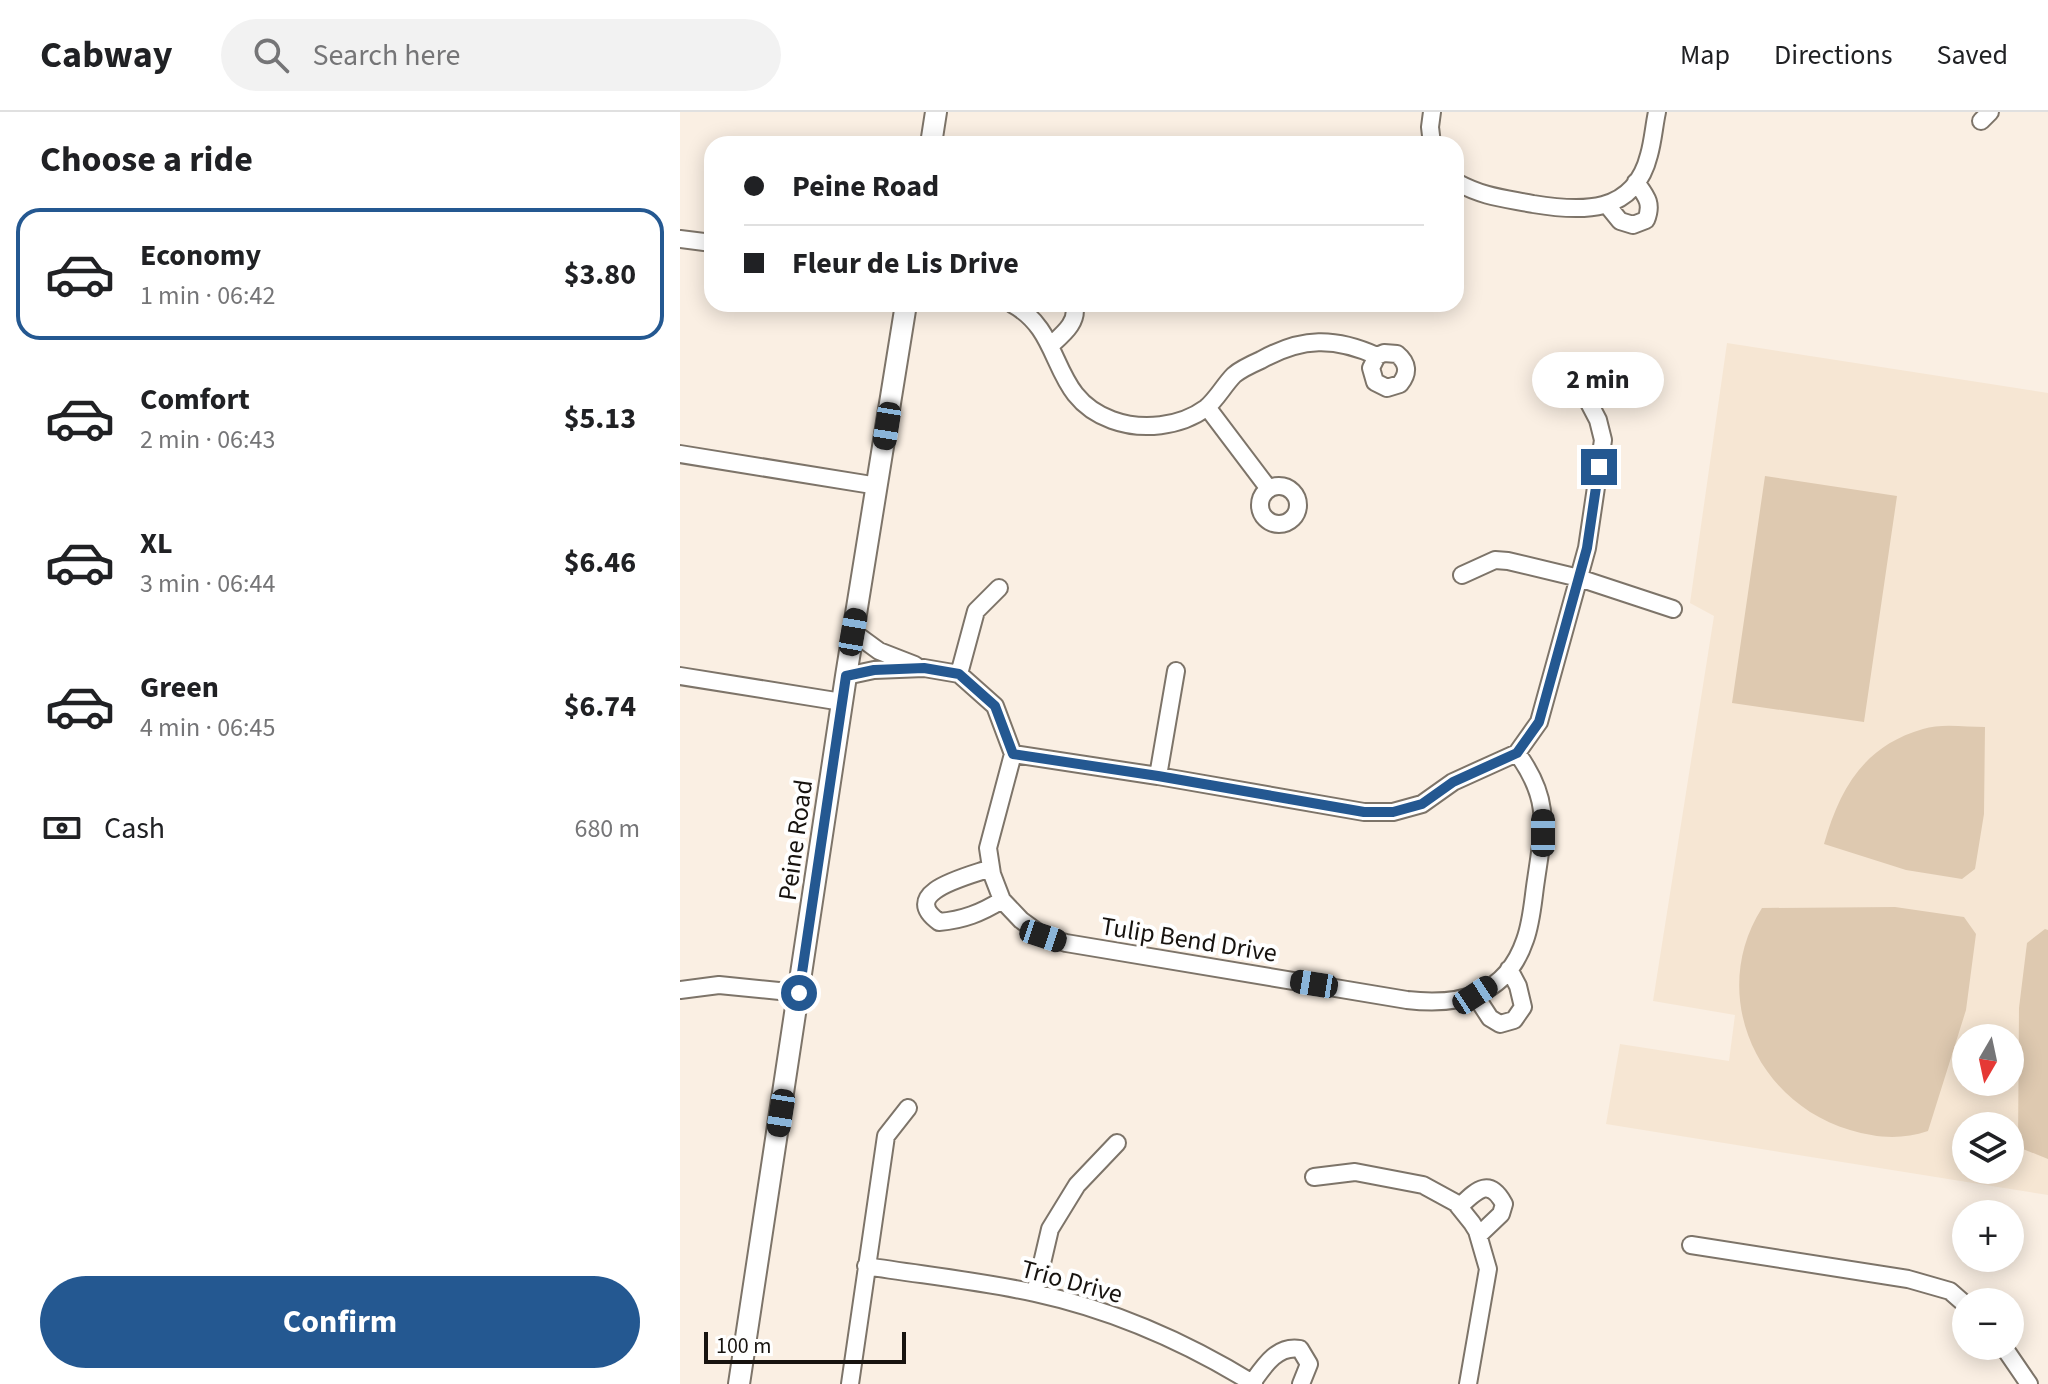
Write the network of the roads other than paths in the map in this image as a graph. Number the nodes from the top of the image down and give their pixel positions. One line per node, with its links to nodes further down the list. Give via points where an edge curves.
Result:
1 (936, 112): 4 (street)
2 (1432, 112): 5 (street)
3 (1657, 112): 6 (street, via 1649,158)
4 (932, 136)
5 (1431, 136)
6 (1636, 182): 8 (street); 8 (street, via 1649,200 1646,220 1633,225 1620,221)
7 (1464, 186): 8 (street, via 1478,194 1570,210)
8 (1607, 205)
9 (680, 239): 10 (street)
10 (704, 242)
11 (905, 312): 19 (street, Peine Road)
12 (1035, 312): 14 (street)
13 (1075, 312): 14 (street, via 1071,325)
14 (1050, 346): 17 (street, via 1069,389 1109,420 1148,427 1179,421)
15 (1377, 356): 17 (street, via 1325,341 1279,349 1236,373)
16 (1587, 399): 22 (street, via 1603,440)
17 (1207, 407): 20 (street)
18 (680, 454): 19 (street)
19 (878, 486): 25 (street, Peine Road)
20 (1269, 489)
21 (1462, 575): 22 (street, via 1495,560)
22 (1579, 578): 24 (street); 32 (street, via 1539,722)
23 (999, 588): 28 (street, via 976,611)
24 (1673, 609)
25 (853, 632): 26 (street, via 879,651); 30 (street, Peine Road)
26 (924, 668): 28 (street); 30 (street)
27 (1176, 671): 34 (street)
28 (959, 674): 33 (street, via 995,706)
29 (680, 676): 31 (street)
30 (846, 676): 31 (street, Peine Road)
31 (842, 702): 39 (street, Peine Road)
32 (1517, 753): 34 (street, via 1453,782 1422,804 1393,812 1364,812); 37 (street, Tulip Bend Drive, via 1543,802 1543,833 1527,937)
33 (1013, 754): 34 (street); 35 (street, Tulip Bend Drive, via 988,848)
34 (1158, 776)
35 (991, 868): 36 (street, Tulip Bend Drive); 36 (street, via 935,891 924,907 939,922 982,912)
36 (1002, 900): 40 (street, Tulip Bend Drive, via 1043,936 1066,943 1407,1000 1440,1003)
37 (1509, 969): 40 (street, Tulip Bend Drive); 40 (street, via 1523,1007 1514,1020 1500,1024 1490,1018)
38 (680, 990): 39 (street, via 719,985)
39 (799, 993): 51 (street, Peine Road)
40 (1475, 995)
41 (908, 1108): 47 (street, via 886,1136)
42 (1117, 1143): 48 (street, via 1077,1185 1050,1229)
43 (1314, 1177): 44 (street, via 1355,1172 1423,1185)
44 (1459, 1207): 45 (street); 45 (street, via 1480,1189 1500,1195 1501,1214)
45 (1479, 1235): 55 (street, via 1488,1269)
46 (1691, 1245): 49 (street, via 1908,1279)
47 (866, 1266): 48 (street, Trio Drive); 52 (street)
48 (1035, 1293): 53 (street, Trio Drive, via 1120,1317 1210,1357)
49 (1952, 1293)
50 (2013, 1360): 56 (street)
51 (739, 1384)
52 (850, 1384)
53 (1253, 1384): 54 (street, Trio Drive, via 1270,1358 1289,1347 1300,1349 1309,1364)
54 (1301, 1384)
55 (1468, 1384)
56 (2029, 1384)

